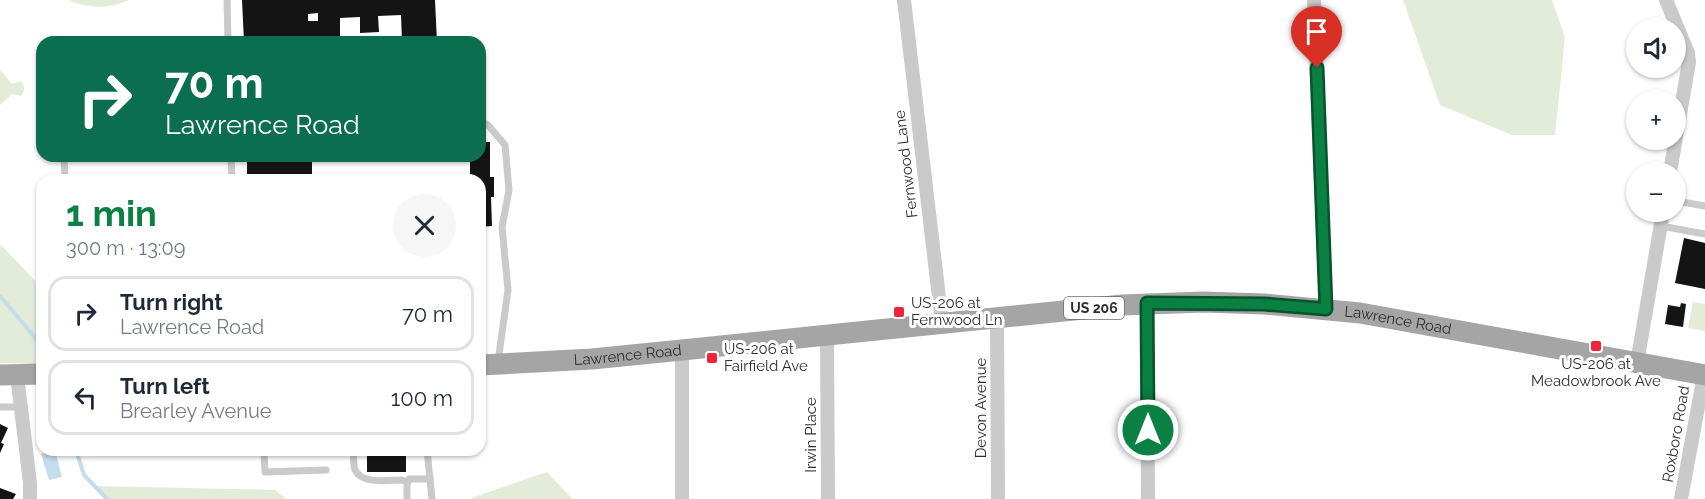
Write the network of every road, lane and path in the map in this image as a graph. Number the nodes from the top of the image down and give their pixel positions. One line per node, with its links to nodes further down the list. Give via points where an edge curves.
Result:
1 (227, 0): 5 (lane)
2 (904, 0): 16 (street, Fernwood Lane)
3 (1314, 0): 14 (street)
4 (1666, 0): 7 (street, via 1689,62)
5 (228, 36)
6 (486, 124): 20 (lane, via 505,145 509,190 502,227 508,290)
7 (1672, 162)
8 (1686, 203): 9 (lane)
9 (1705, 206)
10 (1662, 222): 11 (street)
11 (1661, 226): 12 (lane); 19 (street)
12 (1705, 234)
13 (1147, 303): 14 (main road, Lawrence Road / US 206); 15 (main road, Lawrence Road / US 206); 38 (street)
14 (1326, 309): 19 (main road, Lawrence Road / US 206)
15 (997, 318): 16 (main road, Lawrence Road / US 206); 37 (street, Devon Avenue)
16 (942, 323): 17 (main road, Lawrence Road / US 206)
17 (827, 335): 18 (main road, Lawrence Road / US 206); 36 (street, Irwin Place)
18 (682, 350): 20 (main road, Lawrence Road / US 206); 35 (street)
19 (1637, 363): 23 (main road, Lawrence Road / US 206)
20 (489, 365)
21 (36, 374): 22 (main road)
22 (8, 375): 24 (street)
23 (1704, 375): 39 (street, Roxboro Road)
24 (21, 406): 25 (lane); 32 (street)
25 (0, 408)
26 (264, 456): 29 (lane, via 265,472)
27 (354, 456): 31 (lane, via 360,476)
28 (428, 456): 30 (lane)
29 (326, 470)
30 (430, 479): 31 (lane); 34 (lane)
31 (407, 482): 33 (lane)
32 (30, 499)
33 (407, 499)
34 (432, 499)
35 (682, 499)
36 (828, 499)
37 (998, 499)
38 (1148, 499)
39 (1681, 499)

